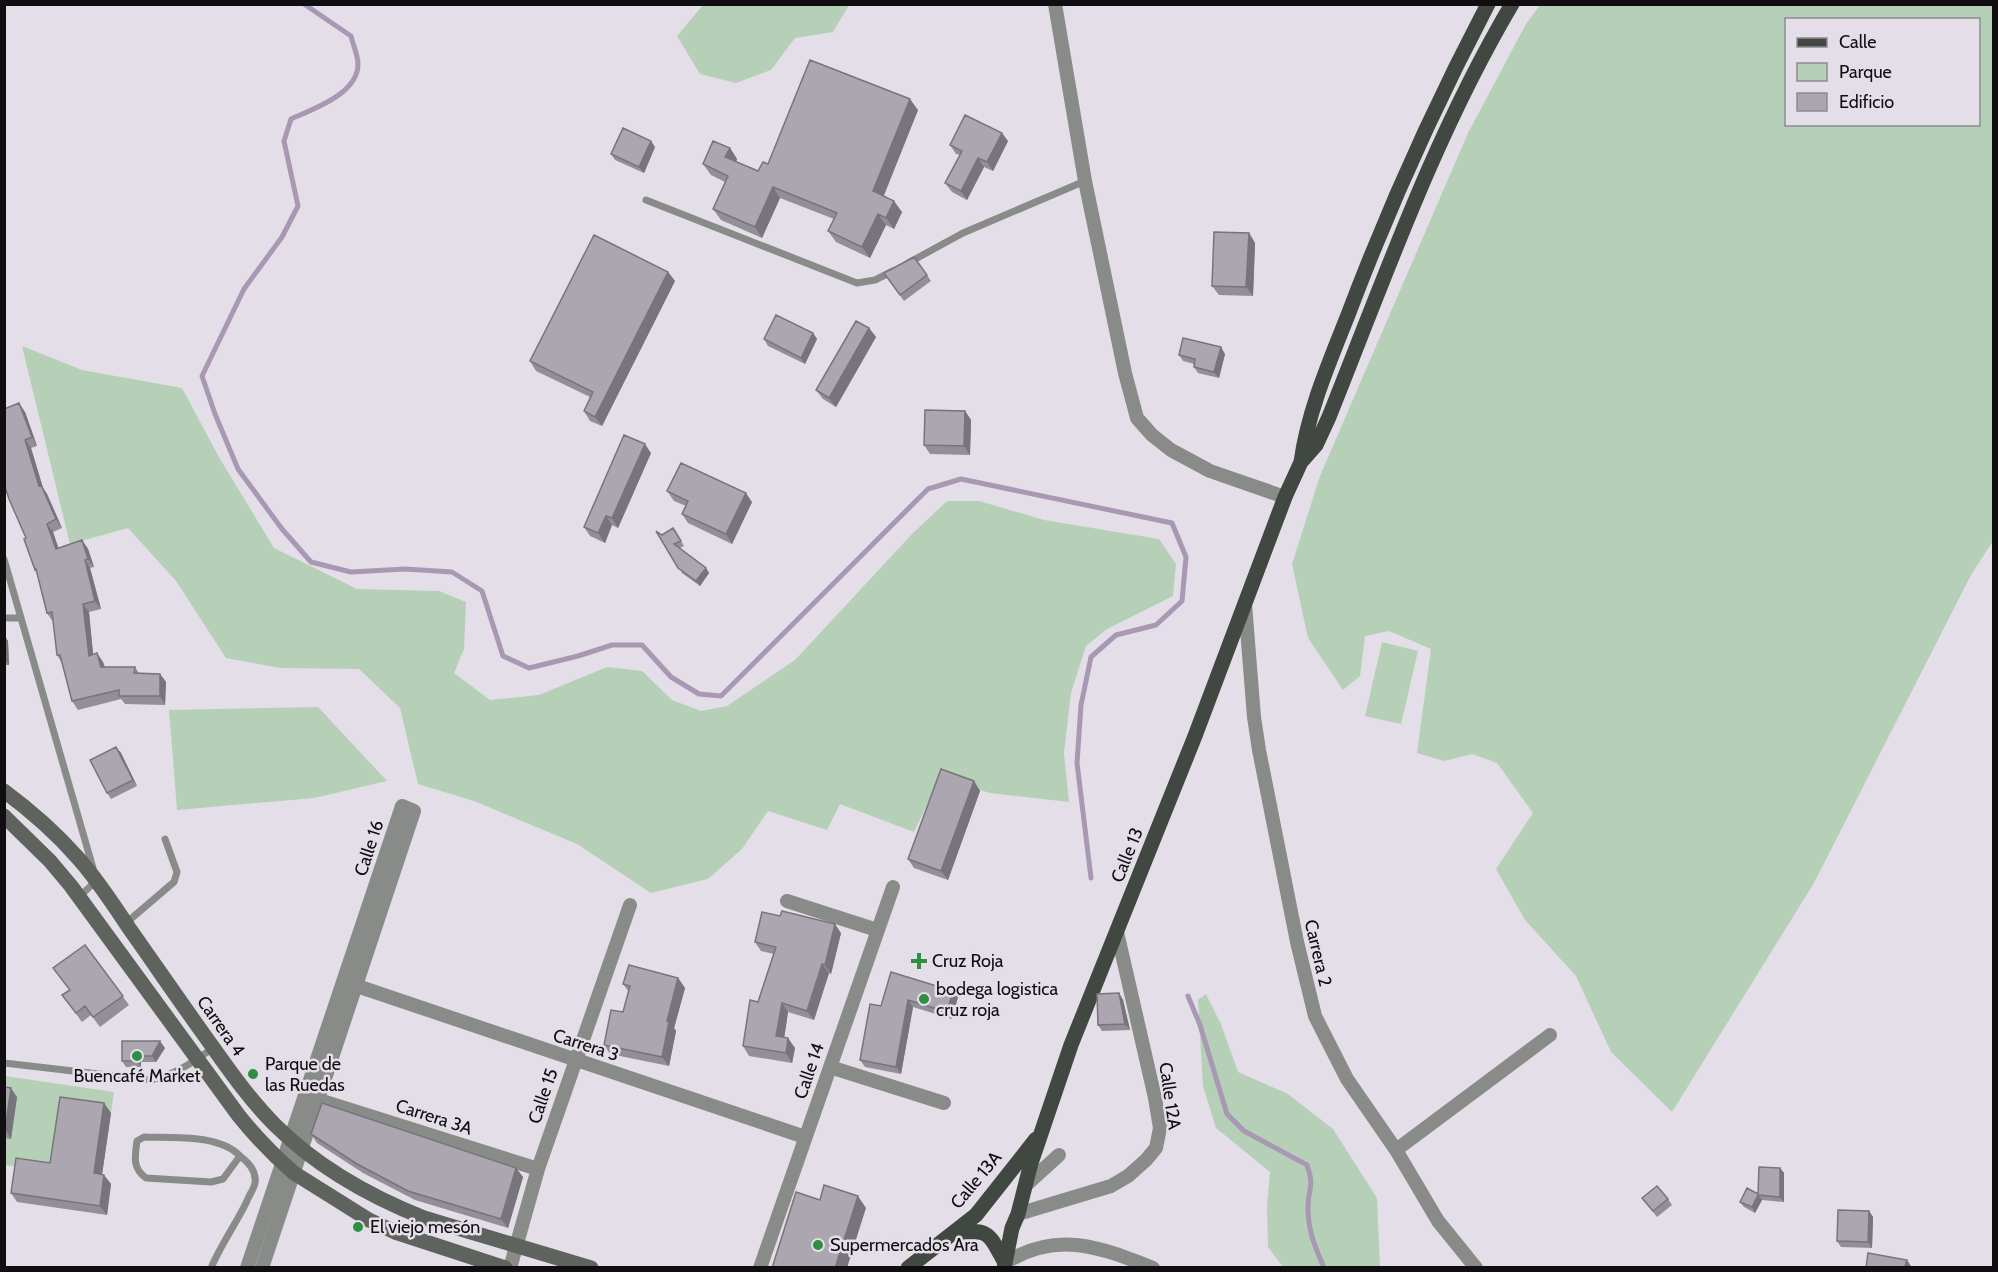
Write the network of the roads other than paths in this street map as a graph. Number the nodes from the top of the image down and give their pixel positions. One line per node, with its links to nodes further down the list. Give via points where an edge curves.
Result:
1 (1055, 4): 4 (street)
2 (1488, 4): 6 (main road, via 1378,236 1321,383 1304,439)
3 (1512, 4): 6 (main road, via 1441,142 1329,417 1316,445)
4 (1085, 182): 5 (lane, via 963,233 875,280 857,283); 7 (street, via 1137,418 1171,450 1210,471)
5 (646, 200)
6 (1302, 462): 7 (main road, Calle 13)
7 (1285, 497): 9 (main road, Calle 13)
8 (4, 559): 11 (lane)
9 (1245, 602): 22 (main road, Calle 13); 37 (street, Carrera 2, via 1259,750 1315,1016 1347,1079)
10 (4, 618): 11 (lane)
11 (21, 618): 15 (lane)
12 (4, 791): 15 (main road, Carrera 4, via 54,833)
13 (4, 816): 17 (main road, Carrera 4, via 50,861)
14 (165, 839): 20 (lane, via 177,872 174,882)
15 (96, 881): 17 (lane); 20 (main road, Carrera 4)
16 (893, 887): 21 (street, Calle 14)
17 (79, 897): 26 (main road, Carrera 4)
18 (787, 901): 21 (street)
19 (630, 906): 27 (street, Calle 15)
20 (126, 923): 25 (main road, Carrera 4)
21 (877, 930): 30 (street, Calle 14)
22 (1117, 932): 34 (main road, Calle 13); 43 (street, Calle 12A, via 1155,1098 1160,1128 1156,1148 1128,1176 1111,1186)
23 (357, 987): 27 (street, Carrera 3); 32 (street, Calle 16); 36 (street, Calle 16, via 414,811 402,806)
24 (1550, 1035): 37 (street)
25 (213, 1048): 26 (lane); 29 (main road, Carrera 4)
26 (198, 1058): 28 (lane, via 166,1077 151,1080); 31 (main road, Carrera 4)
27 (574, 1060): 35 (street, Carrera 3); 41 (street, Calle 15)
28 (4, 1063)
29 (225, 1065): 31 (main road); 36 (main road, Carrera 4, via 263,1113)
30 (830, 1067): 33 (street); 35 (street, Calle 14)
31 (209, 1075): 40 (main road, Carrera 4, via 253,1133)
32 (319, 1100): 36 (street, Calle 16); 41 (street, Carrera 3A)
33 (944, 1103)
34 (1040, 1134): 42 (main road, Calle 13); 44 (main road, Calle 13A, via 984,1205)
35 (806, 1137): 54 (street, Calle 14)
36 (296, 1144): 40 (street, Calle 16); 45 (main road, Carrera 4, via 368,1194 397,1208)
37 (1396, 1150): 56 (street, Carrera 2, via 1438,1221)
38 (1059, 1155): 42 (street)
39 (240, 1156): 39 (lane, via 223,1179 211,1182 146,1178 135,1165 136,1141 144,1137 213,1141); 48 (lane, via 249,1163 255,1183)
40 (288, 1168): 49 (street, Calle 16); 50 (street, Calle 16); 51 (main road, Carrera 4, via 369,1221)
41 (537, 1169): 45 (street, Calle 15)
42 (1026, 1185): 43 (main road, Calle 13)
43 (1018, 1214): 47 (main road, Calle 13)
44 (953, 1233): 46 (main road, Calle 13A); 47 (main road, via 981,1231 990,1236)
45 (518, 1244): 52 (street, Calle 15); 53 (main road, Carrera 4)
46 (910, 1264)
47 (1005, 1265): 55 (street, via 1024,1251 1071,1244 1113,1253)
48 (211, 1268)
49 (247, 1268)
50 (262, 1268)
51 (505, 1268)
52 (510, 1268)
53 (591, 1268)
54 (760, 1268)
55 (1153, 1268)
56 (1476, 1268)

